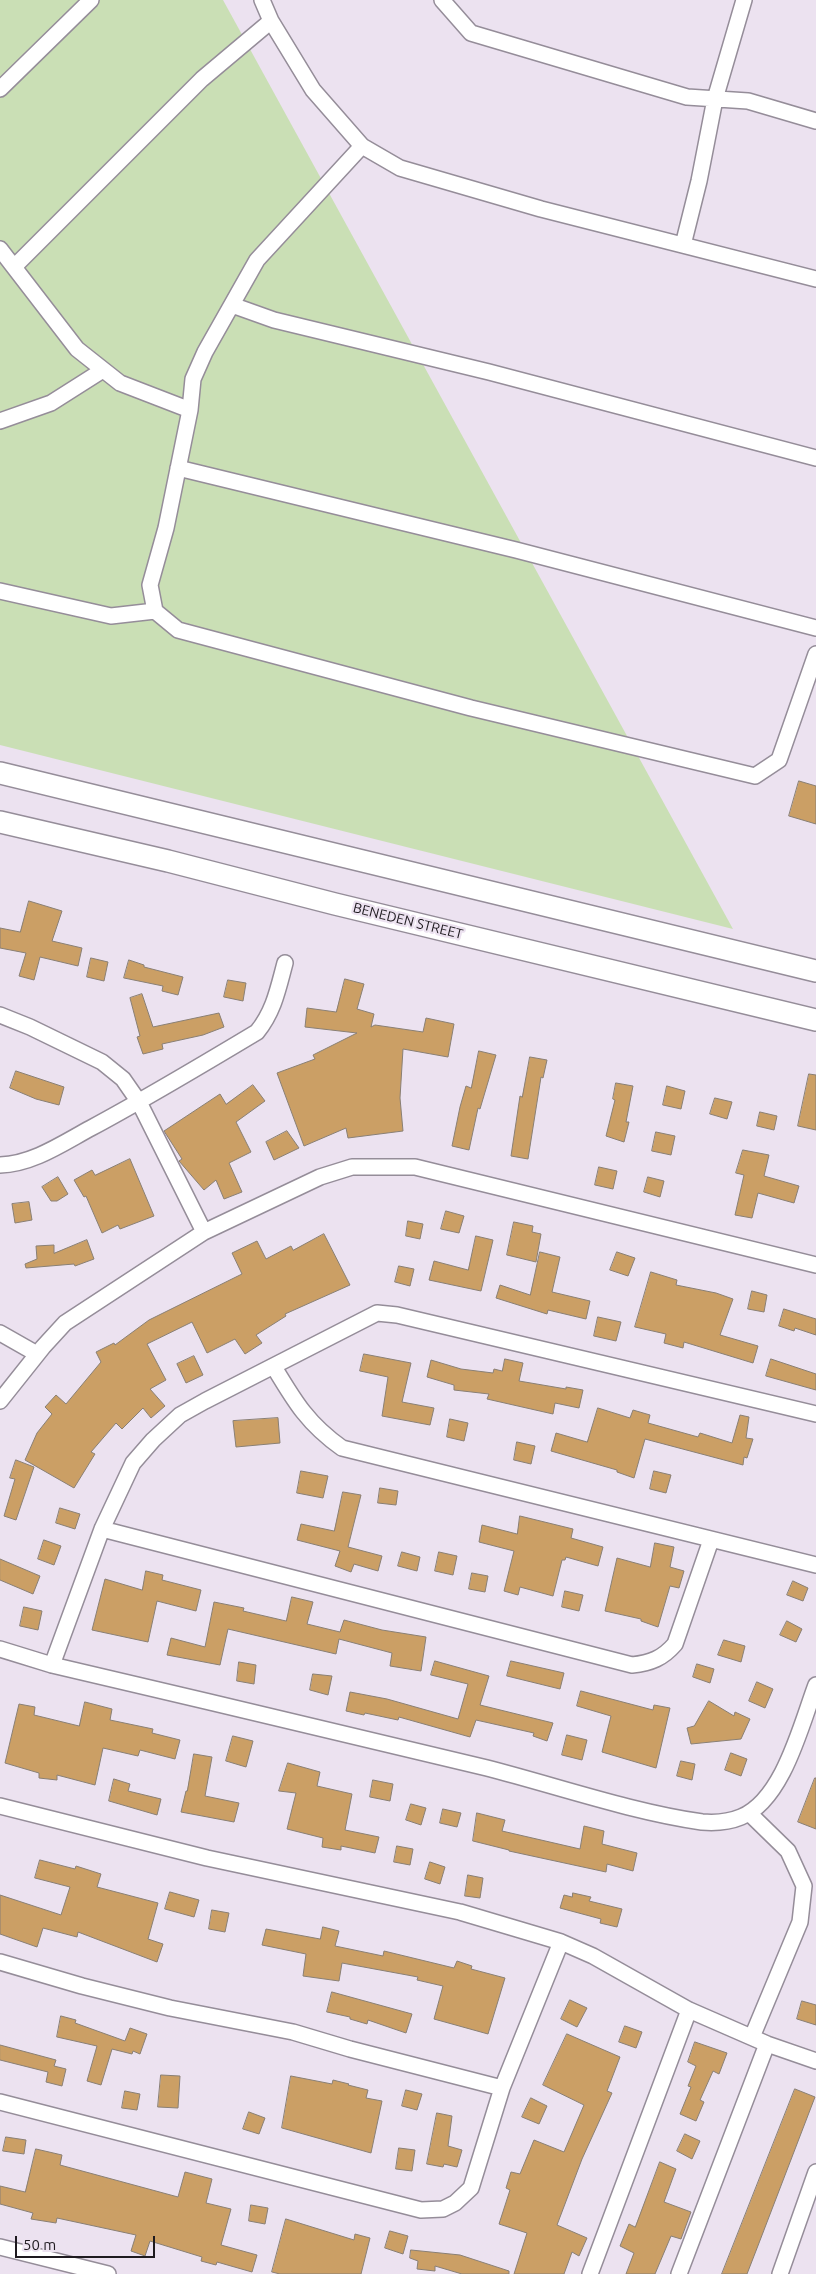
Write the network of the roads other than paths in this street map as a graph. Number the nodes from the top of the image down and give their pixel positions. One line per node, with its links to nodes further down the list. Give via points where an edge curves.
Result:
1 (91, 0): 6 (street)
2 (262, 0): 5 (street)
3 (442, 0): 7 (street, via 471,33 687,97)
4 (744, 0): 7 (street)
5 (271, 21): 9 (street, via 313,90); 12 (street, via 202,79)
6 (0, 88)
7 (715, 99): 8 (street, via 748,101); 10 (street)
8 (816, 121)
9 (362, 146): 10 (street, via 400,168 541,209); 14 (street, via 257,260)
10 (683, 245): 13 (street)
11 (0, 249): 12 (street)
12 (14, 267): 15 (street, via 78,349)
13 (816, 279)
14 (232, 305): 16 (street, via 193,379); 18 (street, via 274,320 489,372)
15 (103, 370): 16 (street, via 120,384); 17 (street, via 51,402)
16 (190, 410): 19 (street)
17 (0, 421)
18 (816, 458)
19 (178, 468): 21 (street, via 150,585); 22 (street, via 516,550)
20 (0, 591): 21 (street, via 111,616)
21 (156, 611): 23 (street, via 178,630 471,708 754,776 780,760)
22 (816, 628)
23 (816, 654)
24 (0, 773): 27 (main road)
25 (0, 822): 29 (main road, BENEDEN STREET, via 168,860)
26 (285, 963): 30 (street, via 276,1002 256,1032)
27 (816, 971)
28 (0, 1015): 30 (street, via 102,1062 123,1079)
29 (816, 1020)
30 (139, 1102): 31 (street, via 25,1162); 32 (street)
31 (0, 1165)
32 (204, 1232): 33 (street, via 320,1177 352,1167 415,1167); 35 (street, via 65,1324)
33 (816, 1265)
34 (0, 1333): 35 (street)
35 (38, 1354): 37 (street)
36 (274, 1367): 38 (street, via 377,1313 397,1315); 39 (street, via 180,1415 134,1463); 40 (street, via 295,1403 320,1433 342,1448)
37 (0, 1401)
38 (816, 1414)
39 (102, 1529): 40 (street, via 632,1665 650,1663 666,1654 675,1644); 43 (street)
40 (711, 1540): 41 (street)
41 (816, 1566)
42 (0, 1649): 43 (street)
43 (52, 1665): 46 (street, via 489,1769 669,1816 705,1822 728,1821)
44 (816, 1685): 46 (street, via 786,1764 770,1793)
45 (0, 1806): 47 (street, via 207,1858 460,1912)
46 (749, 1813): 50 (street, via 788,1851 804,1886 800,1922)
47 (561, 1942): 49 (street, via 593,1956); 53 (street)
48 (0, 1962): 53 (street, via 170,2008 293,2032)
49 (689, 2010): 50 (street); 58 (street)
50 (752, 2037): 51 (street)
51 (767, 2044): 52 (street); 59 (street)
52 (816, 2061)
53 (502, 2088): 54 (street, via 471,2188 443,2209 421,2210)
54 (0, 2102)
55 (815, 2176): 60 (street)
56 (0, 2246): 57 (street)
57 (108, 2274)
58 (590, 2274)
59 (679, 2274)
60 (780, 2274)

